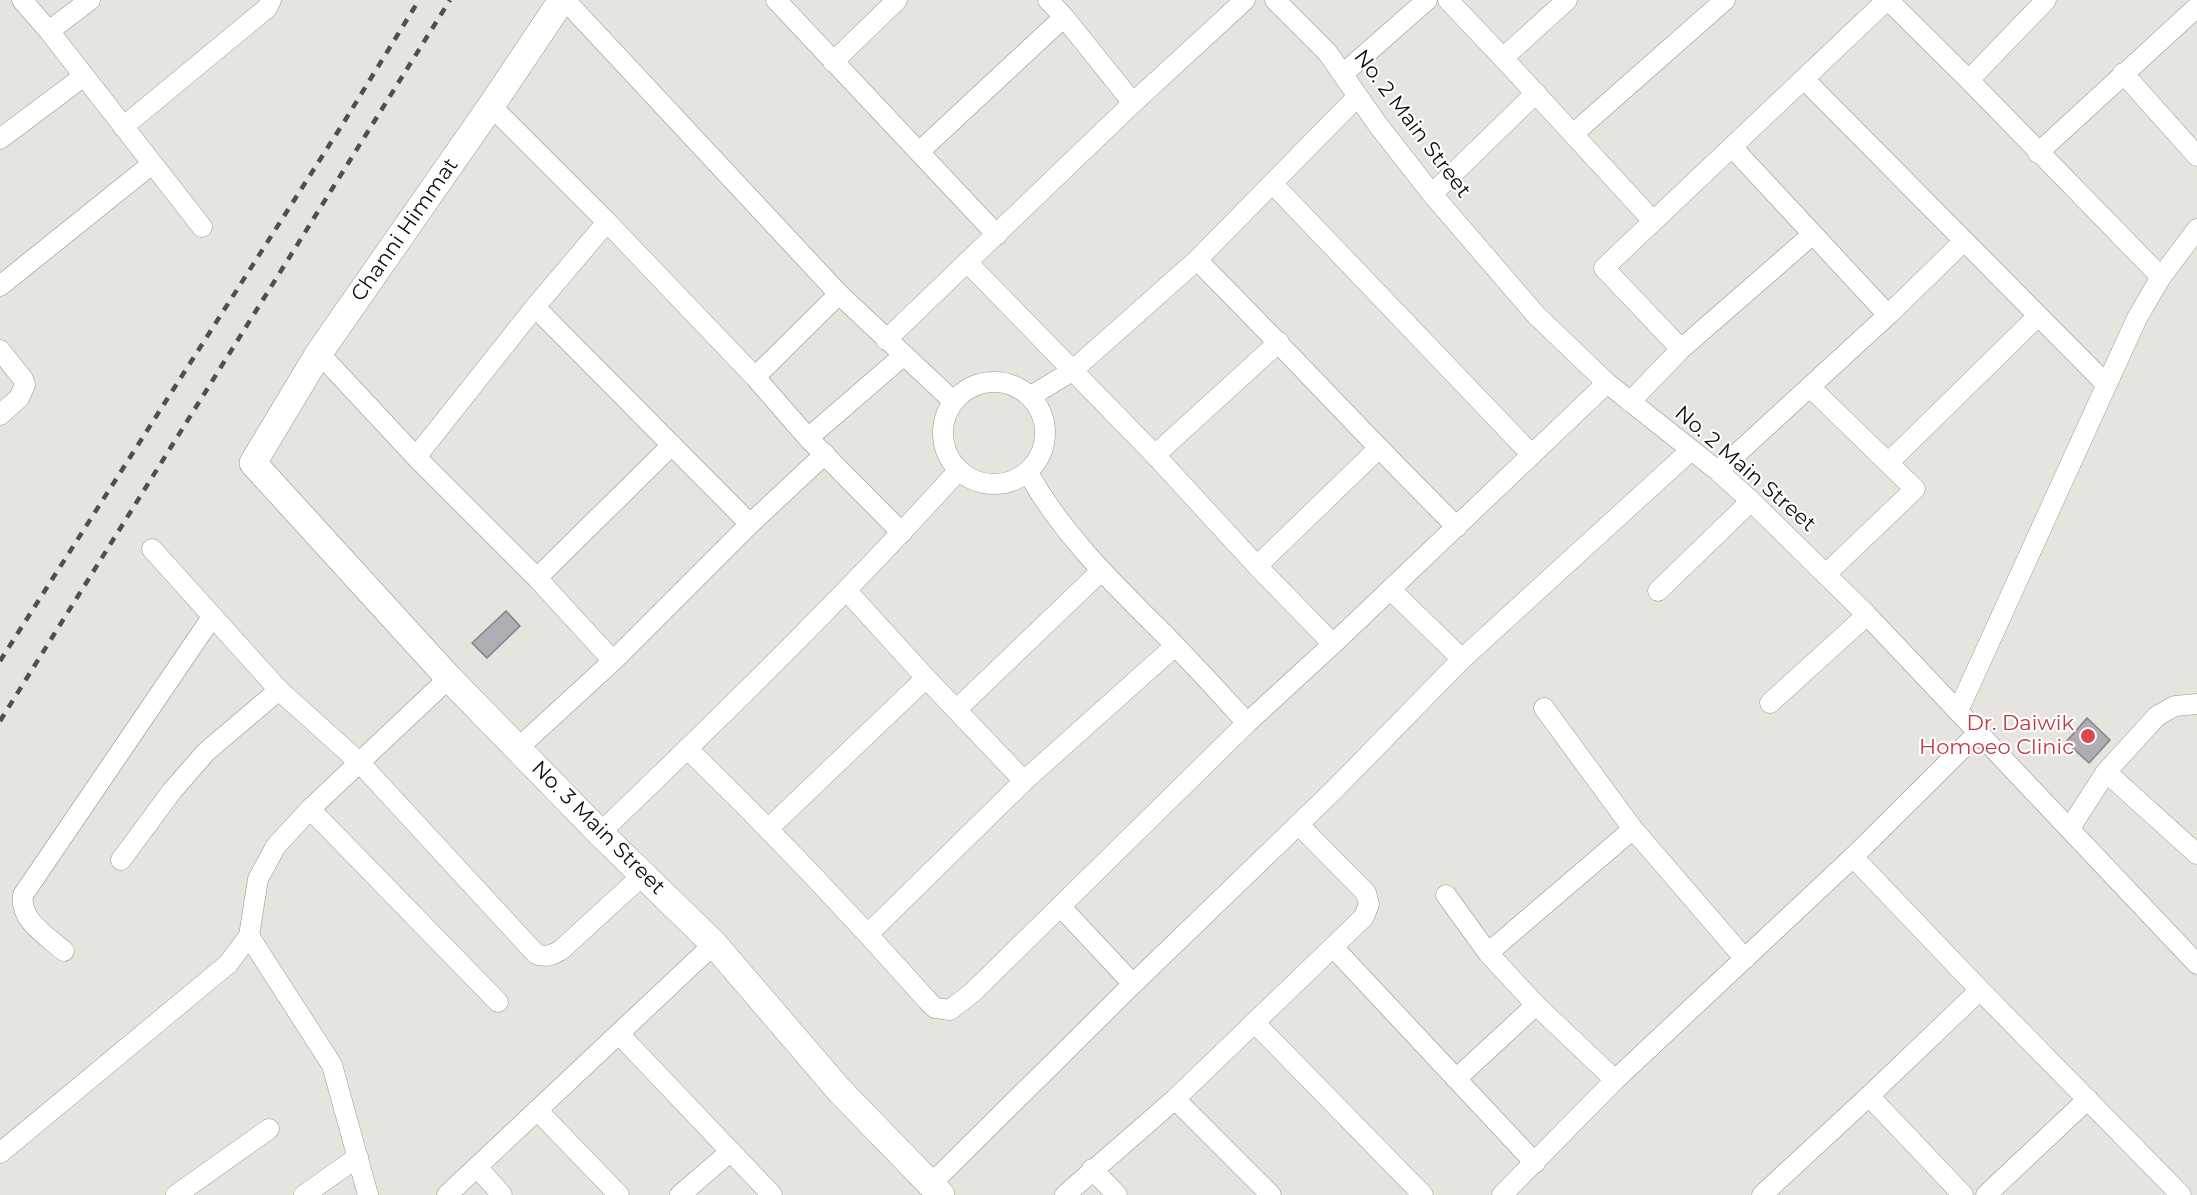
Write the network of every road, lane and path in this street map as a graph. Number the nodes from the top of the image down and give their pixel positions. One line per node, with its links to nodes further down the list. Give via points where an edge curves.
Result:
1 (22, 0): 18 (street)
2 (90, 0): 18 (street)
3 (271, 0): 30 (street, via 267,8)
4 (564, 0): 29 (street, Channi Himmat); 51 (street)
5 (776, 0): 20 (street)
6 (897, 0): 20 (street)
7 (1048, 0): 17 (street)
8 (1245, 0): 28 (street)
9 (1275, 0): 21 (street, No. 2 Main Street)
10 (1427, 0): 21 (street)
11 (1448, 0): 19 (street)
12 (1568, 0): 19 (street)
13 (1725, 0): 31 (street)
14 (1887, 0): 24 (street); 25 (street)
15 (2042, 1): 25 (street)
16 (2197, 7): 22 (street)
17 (1064, 17): 28 (street); 34 (street)
18 (49, 32): 23 (street)
19 (1503, 58): 26 (street)
20 (833, 62): 34 (street)
21 (1344, 73): 27 (street, No. 2 Main Street)
22 (2123, 73): 35 (street); 36 (street)
23 (84, 76): 30 (street); 32 (street)
24 (1804, 79): 33 (street); 46 (street)
25 (1969, 80): 35 (street)
26 (1536, 93): 31 (street); 39 (street)
27 (1358, 96): 38 (street); 39 (street, No. 2 Main Street)
28 (1133, 102): 44 (street)
29 (491, 106): 41 (street); 59 (street, Channi Himmat)
30 (123, 127): 37 (street)
31 (1574, 134): 40 (street)
32 (0, 139)
33 (1732, 147): 40 (street); 43 (street)
34 (920, 151): 44 (street)
35 (2038, 153): 49 (street)
36 (2197, 156)
37 (152, 164): 42 (street); 50 (street)
38 (1273, 184): 47 (street); 76 (street)
39 (1432, 194): 63 (street, No. 2 Main Street, via 1536,315)
40 (1653, 221): 58 (street, via 1605,268)
41 (607, 222): 52 (street); 62 (street)
42 (202, 227)
43 (1813, 234): 53 (street); 58 (street)
44 (997, 235): 48 (street)
45 (2195, 238): 49 (street)
46 (1964, 241): 53 (street); 54 (street)
47 (1197, 260): 56 (street); 61 (street)
48 (967, 262): 55 (street); 61 (street)
49 (2161, 278): 64 (street)
50 (0, 286)
51 (839, 294): 55 (street); 62 (street)
52 (535, 307): 71 (street); 77 (street)
53 (1888, 315): 65 (street)
54 (2038, 316): 64 (street); 79 (street)
55 (886, 340): 60 (street)
56 (1279, 342): 72 (street); 75 (street)
57 (0, 350): 69 (street, via 26,385 19,398)
58 (1681, 350): 68 (street)
59 (319, 353): 77 (street); 78 (street, Channi Himmat)
60 (903, 356): 67 (street); 70 (street)
61 (1072, 371): 66 (street); 75 (street)
62 (755, 377): 70 (street)
63 (1607, 383): 68 (street, No. 2 Main Street); 76 (street)
64 (2106, 384): 108 (street)
65 (1810, 387): 79 (street); 81 (street)
66 (1031, 396): 67 (street, via 1006,381 986,382 976,383); 82 (street, via 1046,421 1044,450)
67 (953, 401): 80 (street, via 942,429 949,459)
68 (1630, 402): 73 (street, No. 2 Main Street)
69 (0, 415)
70 (808, 438): 74 (street)
71 (672, 445): 84 (street); 91 (street)
72 (1378, 449): 85 (street); 88 (street)
73 (1690, 450): 81 (street, No. 2 Main Street); 99 (street)
74 (825, 454): 84 (street); 86 (street)
75 (1155, 455): 88 (street)
76 (1532, 455): 85 (street)
77 (416, 457): 91 (street)
78 (253, 463): 101 (street, No. 3 Main Street)
79 (1888, 463): 90 (street, via 1915,489)
80 (958, 471): 82 (street, via 971,479 1000,485); 86 (street)
81 (1718, 471): 83 (street, No. 2 Main Street)
82 (1028, 473): 89 (street, via 1058,522)
83 (1751, 501): 90 (street, No. 2 Main Street); 94 (street)
84 (750, 524): 100 (street)
85 (1457, 528): 93 (street)
86 (902, 532): 92 (street)
87 (152, 549): 96 (street)
88 (1257, 566): 97 (street)
89 (1101, 571): 98 (street); 107 (street)
90 (1826, 574): 95 (street, No. 2 Main Street)
91 (537, 578): 100 (street)
92 (846, 590): 102 (street); 112 (street)
93 (1391, 590): 97 (street); 99 (street)
94 (1658, 591)
95 (1867, 615): 104 (street); 108 (street, No. 2 Main Street)
96 (212, 617): 103 (street); 132 (street, via 22,895 24,914)
97 (1333, 644): 109 (street)
98 (1175, 646): 109 (street); 115 (street)
99 (1462, 659): 117 (street)
100 (613, 661): 111 (street)
101 (449, 678): 111 (street, No. 3 Main Street); 113 (street)
102 (926, 678): 107 (street); 118 (street)
103 (279, 690): 113 (street); 124 (street, via 206,752)
104 (1770, 703)
105 (2197, 704): 114 (street, via 2175,706 2157,716)
106 (1544, 708): 120 (street)
107 (957, 709): 115 (street)
108 (1958, 711): 110 (street, No. 2 Main Street)
109 (1247, 723): 127 (street)
110 (1978, 733): 119 (street, No. 2 Main Street); 123 (street)
111 (517, 749): 121 (street, No. 3 Main Street)
112 (688, 749): 118 (street); 121 (street)
113 (360, 763): 116 (street); 125 (street, via 536,954 550,956 561,950)
114 (2106, 772): 119 (street); 122 (street)
115 (1024, 781): 128 (street)
116 (310, 809): 129 (street, via 267,860 258,879); 138 (street)
117 (1299, 825): 131 (street, via 1366,893 1370,904 1364,917); 136 (street)
118 (769, 828): 128 (street)
119 (2070, 828): 135 (street, No. 2 Main Street)
120 (1633, 829): 133 (street); 134 (street)
121 (600, 833): 125 (street, No. 3 Main Street)
122 (2197, 854)
123 (1853, 857): 134 (street); 137 (street)
124 (121, 860)
125 (644, 874): 130 (street, No. 3 Main Street)
126 (1446, 895): 133 (street)
127 (1060, 906): 128 (street, via 950,1010 935,1008); 136 (street)
128 (868, 934)
129 (249, 936): 150 (street, via 228,964); 151 (street, via 332,1065)
130 (714, 944): 141 (street); 155 (street, No. 3 Main Street, via 840,1091)
131 (1333, 947): 140 (street); 142 (street)
132 (64, 951)
133 (1488, 953): 139 (street)
134 (1745, 959): 143 (street)
135 (2197, 964)
136 (1133, 984): 155 (street)
137 (1980, 990): 144 (street); 146 (street)
138 (498, 1002)
139 (1536, 1005): 142 (street); 143 (street)
140 (1254, 1022): 145 (street); 167 (street)
141 (618, 1034): 147 (street); 149 (street)
142 (1456, 1079): 152 (street)
143 (1615, 1080): 152 (street)
144 (1869, 1096): 169 (street); 170 (street)
145 (1175, 1099): 154 (street); 166 (street)
146 (2088, 1099): 171 (street); 172 (street)
147 (537, 1110): 153 (street); 161 (street)
148 (269, 1129): 156 (street)
149 (730, 1151): 162 (street); 163 (street)
150 (0, 1153)
151 (358, 1157): 157 (street); 158 (street)
152 (1535, 1163): 168 (street)
153 (477, 1167): 159 (street); 160 (street)
154 (1092, 1169): 164 (street); 165 (street)
155 (936, 1190)
156 (176, 1195)
157 (304, 1195)
158 (368, 1195)
159 (447, 1195)
160 (502, 1195)
161 (619, 1195)
162 (680, 1195)
163 (772, 1195)
164 (1065, 1195)
165 (1117, 1195)
166 (1271, 1195)
167 (1423, 1195)
168 (1502, 1195)
169 (1762, 1195)
170 (1964, 1195)
171 (1986, 1195)
172 (2181, 1195)

